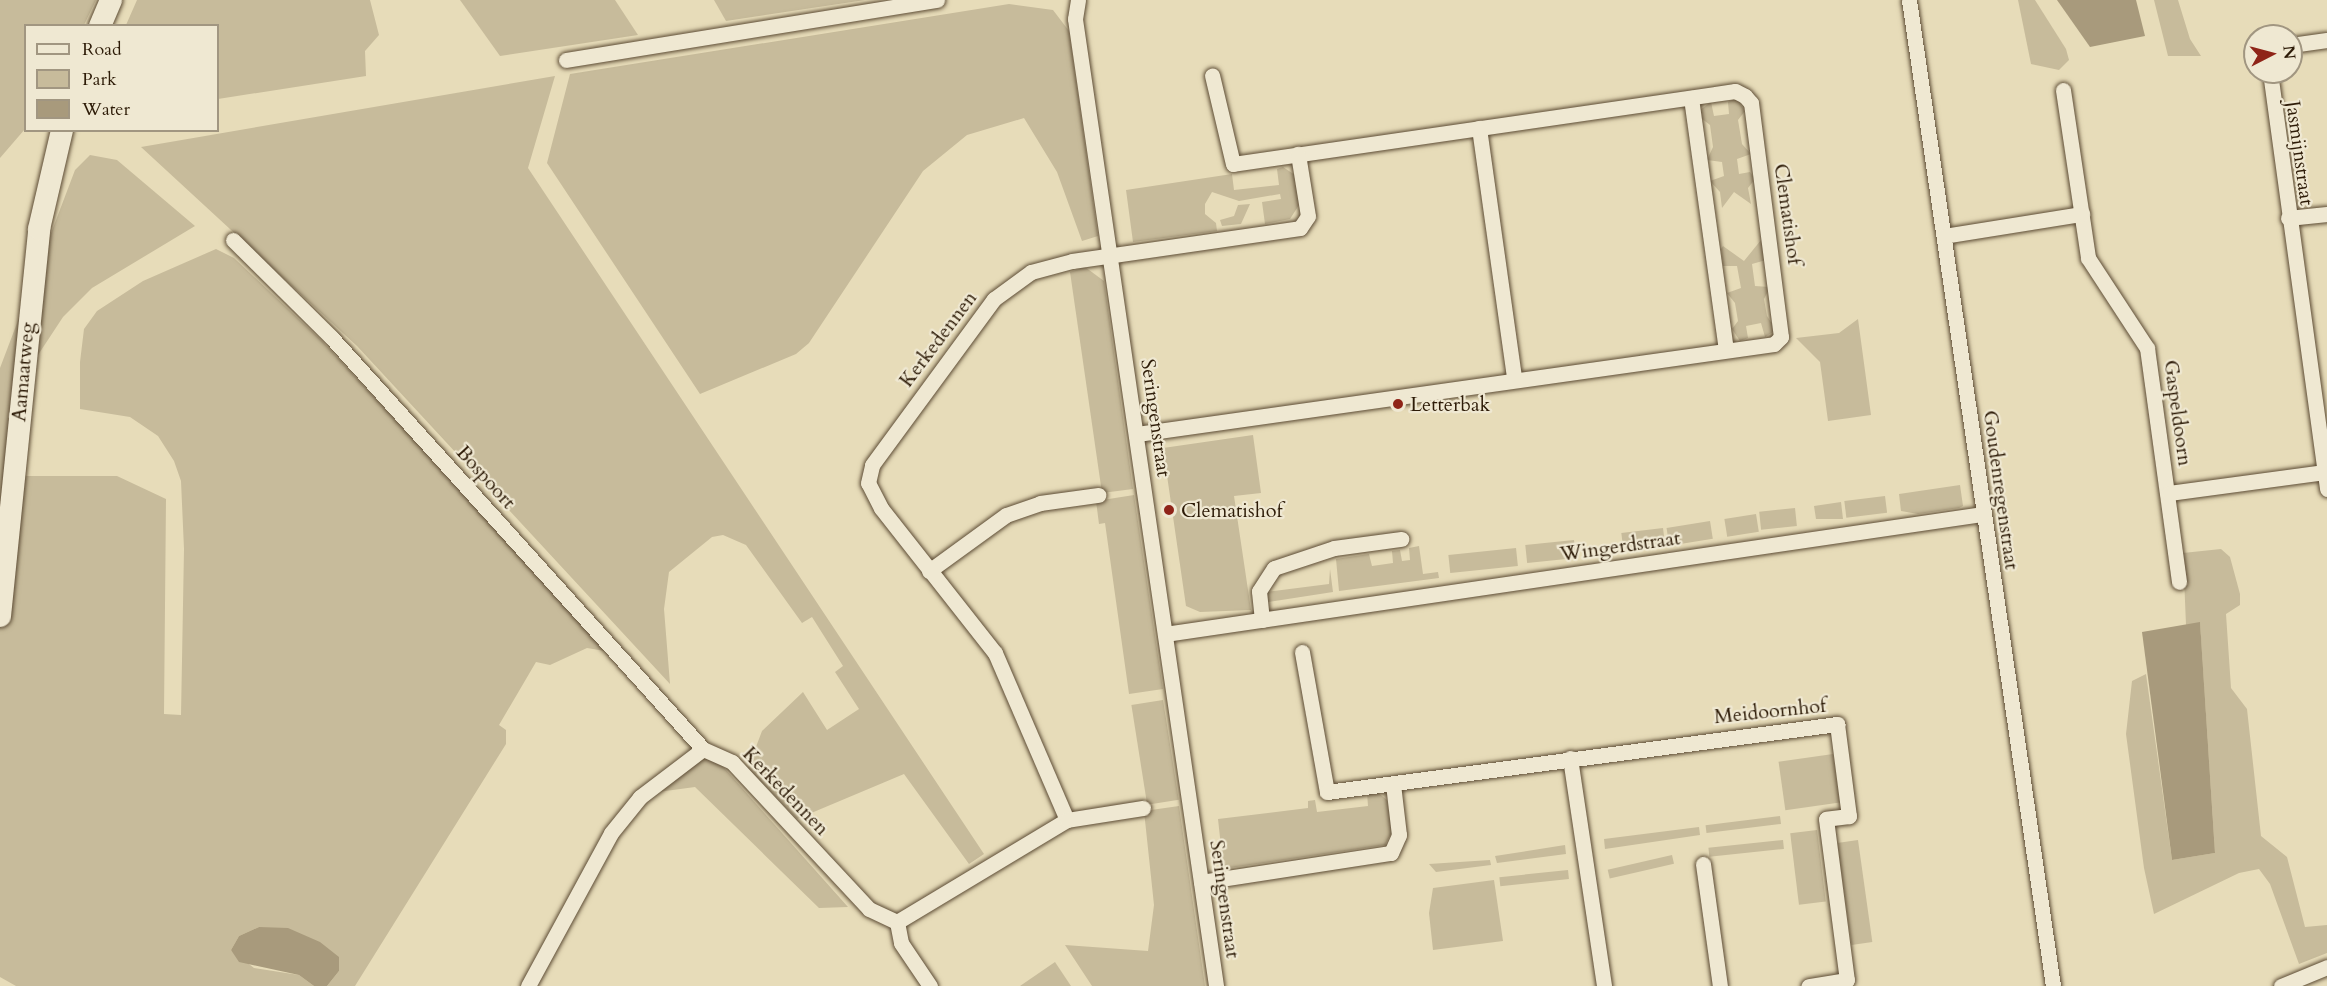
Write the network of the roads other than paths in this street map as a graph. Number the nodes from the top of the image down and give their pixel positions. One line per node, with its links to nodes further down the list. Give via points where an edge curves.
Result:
1 (111, 0): 5 (main road)
2 (937, 0): 8 (street)
3 (1078, 0): 21 (street, Seringenstraat, via 1075,19)
4 (1910, 0): 19 (street, Goudenregenstraat)
5 (101, 24)
6 (2327, 40): 7 (street)
7 (2303, 43)
8 (566, 60)
9 (1212, 75): 15 (street, Clematishof, via 1233,164)
10 (2271, 84): 18 (street, Jasmijnstraat)
11 (2063, 90): 16 (street, Gaspeldoorn)
12 (1691, 98): 13 (street, Clematishof); 22 (street); 22 (street, Clematishof, via 1735,91 1751,103 1767,211 1782,337 1774,344)
13 (1479, 128): 15 (street, Clematishof); 23 (street)
14 (62, 132): 33 (main road, Aamaatweg, via 37,240)
15 (1298, 154): 21 (street, via 1308,216 1300,228)
16 (2082, 214): 19 (street); 27 (street, Gaspeldoorn, via 2088,258 2147,348)
17 (2327, 214): 18 (street)
18 (2288, 218): 25 (street, Jasmijnstraat)
19 (1944, 236): 29 (street, Goudenregenstraat)
20 (233, 240): 37 (street, Bospoort, via 339,346)
21 (1112, 256): 24 (street, Seringenstraat); 31 (street, Kerkedennen, via 1031,272 994,299 872,465 868,483 881,508)
22 (1726, 350): 23 (street, Clematishof)
23 (1514, 378): 24 (street, Clematishof)
24 (1137, 434): 35 (street, Seringenstraat)
25 (2325, 472): 26 (street, Jasmijnstraat); 27 (street, Gaspeldoorn)
26 (2327, 489)
27 (2169, 493): 32 (street, Gaspeldoorn)
28 (1098, 495): 31 (street, via 1040,503 1006,515)
29 (1983, 514): 34 (street, Wingerdstraat); 52 (street, Goudenregenstraat)
30 (1401, 539): 34 (street, via 1334,548 1274,568 1259,591)
31 (929, 571): 41 (street, Kerkedennen, via 995,653)
32 (2179, 582)
33 (0, 616)
34 (1262, 620): 35 (street, Wingerdstraat)
35 (1165, 634): 43 (street, Seringenstraat)
36 (1302, 652): 39 (street, Meidoornhof, via 1327,792)
37 (703, 748): 44 (street, Kerkedennen, via 732,762 869,909); 46 (street, via 640,797 611,833)
38 (1570, 758): 39 (street, Meidoornhof); 49 (street); 51 (street, Meidoornhof, via 1837,724 1849,816 1826,819 1847,980)
39 (1393, 784): 43 (street, via 1399,836 1391,853)
40 (1143, 808): 41 (street)
41 (1067, 820): 44 (street, via 910,918)
42 (1703, 864): 50 (street)
43 (1201, 882): 48 (street, Seringenstraat)
44 (897, 922): 47 (street, via 901,943)
45 (2327, 967): 53 (street)
46 (528, 986)
47 (930, 986)
48 (1216, 986)
49 (1604, 986)
50 (1720, 986)
51 (1808, 986)
52 (2053, 986)
53 (2281, 986)

